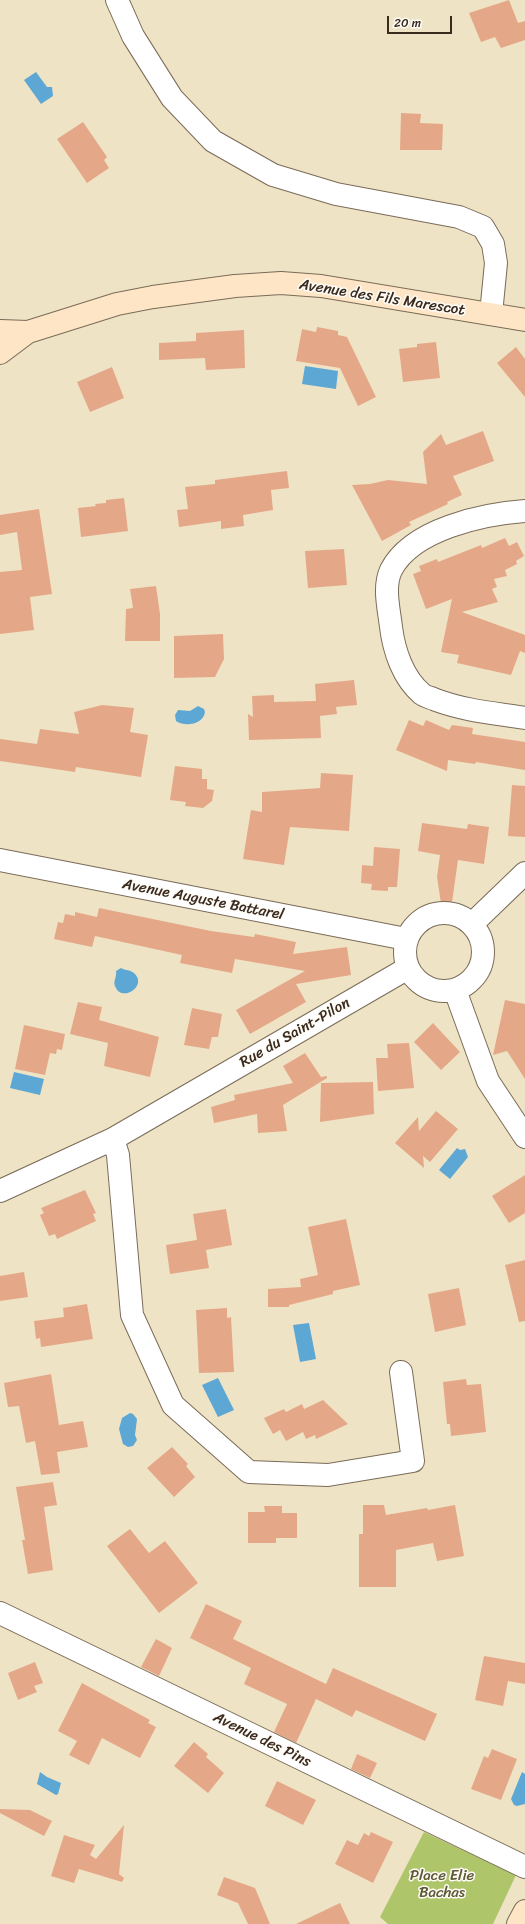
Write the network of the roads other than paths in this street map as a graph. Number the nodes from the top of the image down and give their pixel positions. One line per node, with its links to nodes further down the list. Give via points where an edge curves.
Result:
1 (117, 0): 2 (street, via 132,36 172,98 213,141 273,175 336,194 459,217 483,228 493,244 496,263)
2 (491, 314): 3 (street, Avenue des Fils Marescot); 5 (street, Avenue des Fils Marescot, via 321,286 281,284 235,286 152,297 117,304)
3 (525, 320)
4 (0, 331): 5 (street, Avenue des Fils Marescot)
5 (28, 332): 6 (street, Avenue des Fils Marescot)
6 (0, 353)
7 (525, 511): 8 (street, via 470,520 429,534 401,556 391,571 387,594 393,640 406,676 423,695 458,708)
8 (525, 718)
9 (0, 860): 12 (street, Avenue Auguste Battarel)
10 (525, 873): 11 (street)
11 (472, 924): 12 (street, via 463,917 440,912 419,921); 14 (street, via 480,935 483,948 482,962 472,979)
12 (406, 939): 13 (street, via 405,959)
13 (408, 968): 14 (street, via 414,978 433,990); 16 (street, Rue du Saint-Pilon)
14 (455, 990): 15 (street, via 488,1081)
15 (525, 1136)
16 (113, 1139): 17 (street, Rue du Saint-Pilon); 18 (street, via 118,1155 132,1315 172,1405 249,1472 328,1475 413,1461)
17 (0, 1191)
18 (401, 1372)
19 (0, 1613): 20 (street, Avenue des Pins)
20 (525, 1867)
21 (525, 1911): 22 (street)
22 (518, 1924)

